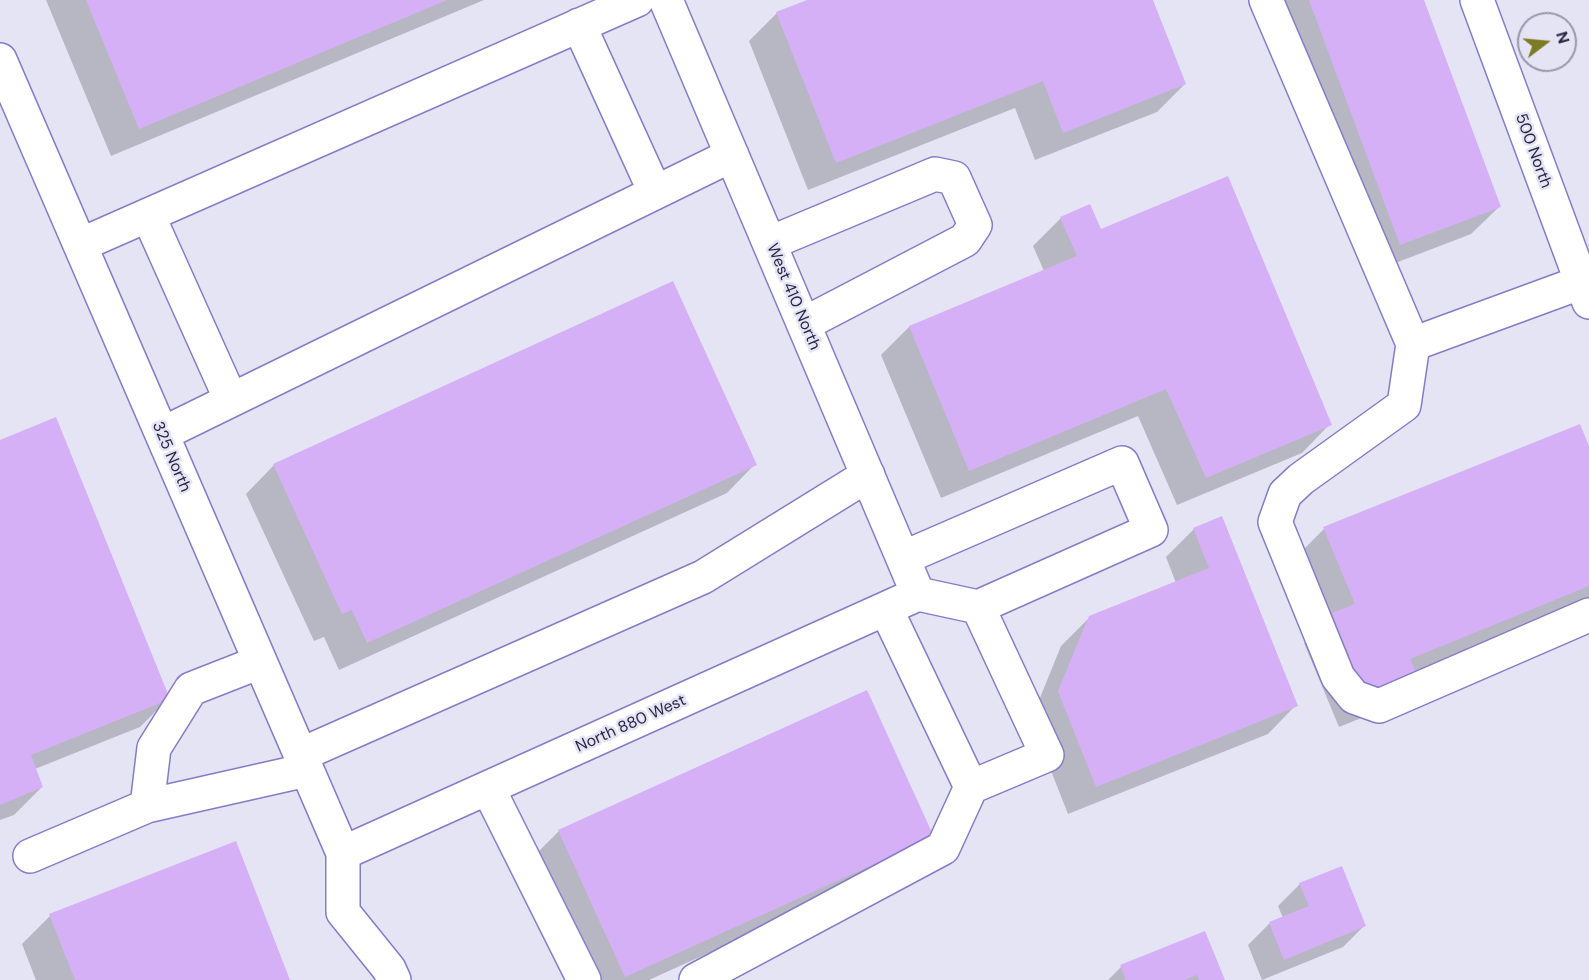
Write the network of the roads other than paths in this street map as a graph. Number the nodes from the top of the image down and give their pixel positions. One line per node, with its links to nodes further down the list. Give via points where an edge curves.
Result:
1 (637, 0): 5 (street)
2 (1266, 0): 14 (street)
3 (1477, 0): 12 (street, 500 North)
4 (674, 2): 7 (street, West 410 North)
5 (579, 25): 8 (street); 9 (street)
6 (0, 60): 11 (street, 325 North)
7 (732, 155): 8 (street); 10 (street, West 410 North)
8 (655, 192): 15 (street)
9 (148, 215): 11 (street); 15 (street)
10 (770, 243): 13 (street, West 410 North); 13 (street, via 935,174 954,178 975,225 965,240)
11 (80, 245): 16 (street, 325 North)
12 (1585, 292): 14 (street)
13 (804, 324): 17 (street, West 410 North)
14 (1413, 344): 22 (street, via 1404,405 1285,494 1275,522 1338,677 1354,698 1379,706)
15 (231, 400): 16 (street)
16 (162, 434): 23 (street, 325 North)
17 (868, 475): 18 (street, West 410 North); 24 (street, via 703,577)
18 (903, 558): 19 (street, West 410 North); 20 (street, via 1122,463 1151,530)
19 (918, 594): 20 (street); 21 (street, North 880 West)
20 (978, 607): 25 (street, via 1047,755)
21 (886, 609): 25 (street); 26 (street, North 880 West)
22 (1589, 615)
23 (260, 662): 24 (street, 325 North); 27 (street, via 191,689 154,748)
24 (303, 762): 27 (street, via 228,789); 28 (street, 325 North)
25 (971, 786): 32 (street, via 943,848)
26 (488, 788): 28 (street, North 880 West); 31 (street)
27 (147, 806): 29 (street)
28 (343, 853): 30 (street, via 343,912)
29 (30, 856)
30 (394, 980)
31 (584, 980)
32 (696, 980)

